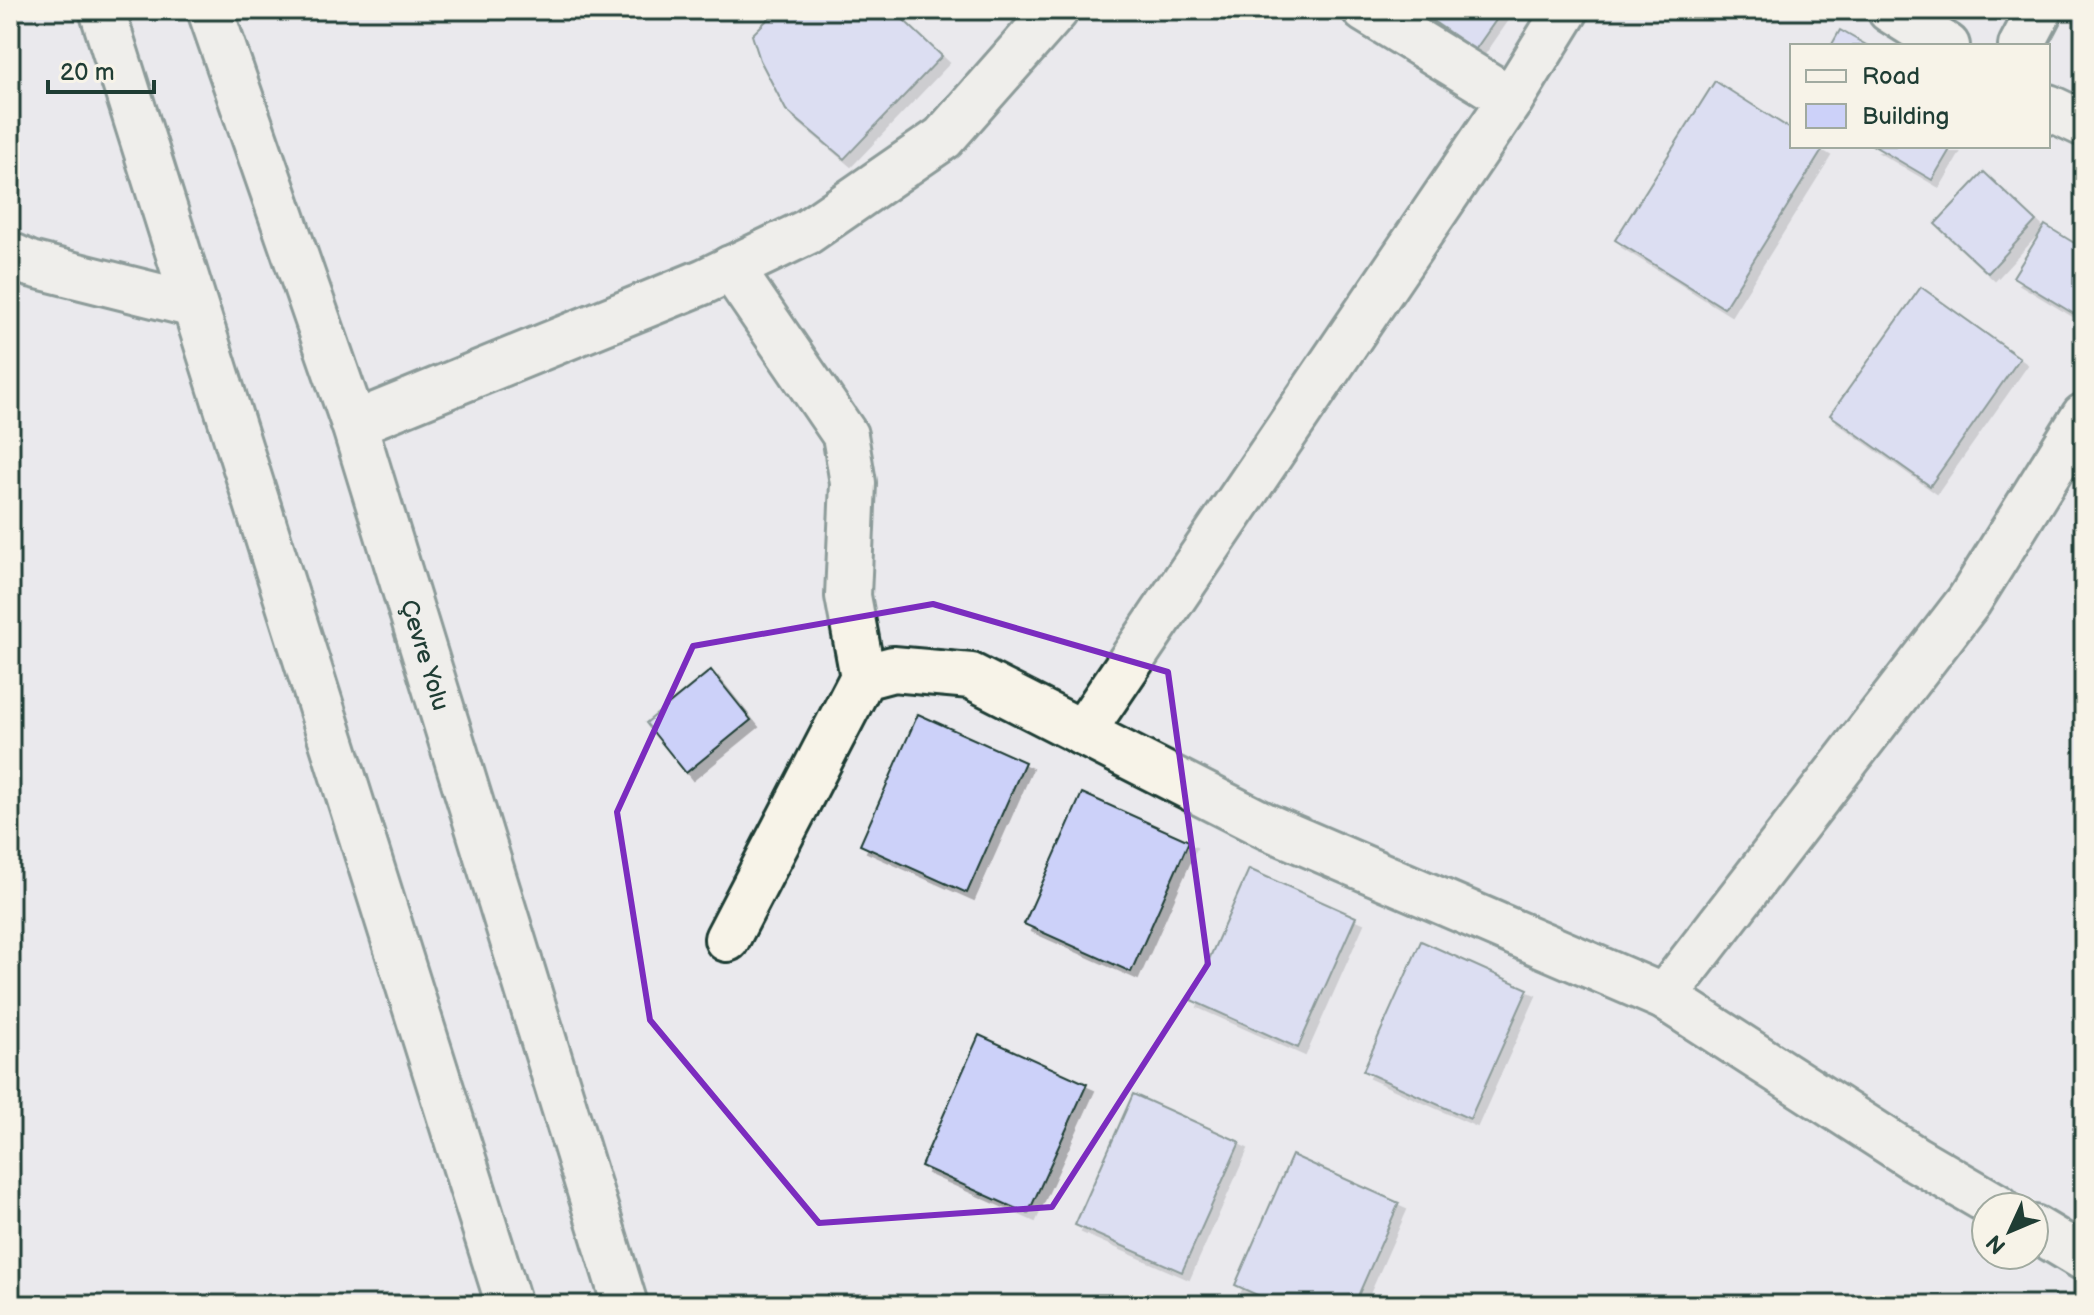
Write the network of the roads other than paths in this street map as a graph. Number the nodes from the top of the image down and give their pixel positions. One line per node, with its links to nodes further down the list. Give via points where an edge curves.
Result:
1 (102, 10): 15 (main road)
2 (210, 10): 17 (main road, Çevre Yolu)
3 (1056, 10): 14 (main road, via 943,138 807,232)
4 (1365, 10): 10 (main road)
5 (1566, 10): 10 (main road)
6 (1890, 10): 8 (main road)
7 (2040, 10): 9 (main road)
8 (1944, 44)
9 (2022, 44)
10 (1511, 99): 19 (main road)
11 (2050, 108): 12 (main road)
12 (2084, 124)
13 (10, 255): 15 (main road)
14 (731, 268): 17 (main road); 18 (main road, via 845,435 853,483 848,596)
15 (194, 305): 25 (main road)
16 (2084, 416): 21 (main road, via 1969,601)
17 (354, 424): 26 (main road, Çevre Yolu)
18 (863, 677): 19 (main road, via 893,669 971,676); 20 (main road)
19 (1082, 733): 21 (main road, via 1266,826)
20 (727, 939)
21 (1664, 997): 22 (main road)
22 (1971, 1191)
23 (2050, 1238): 24 (main road)
24 (2084, 1258)
25 (509, 1305)
26 (625, 1305)

